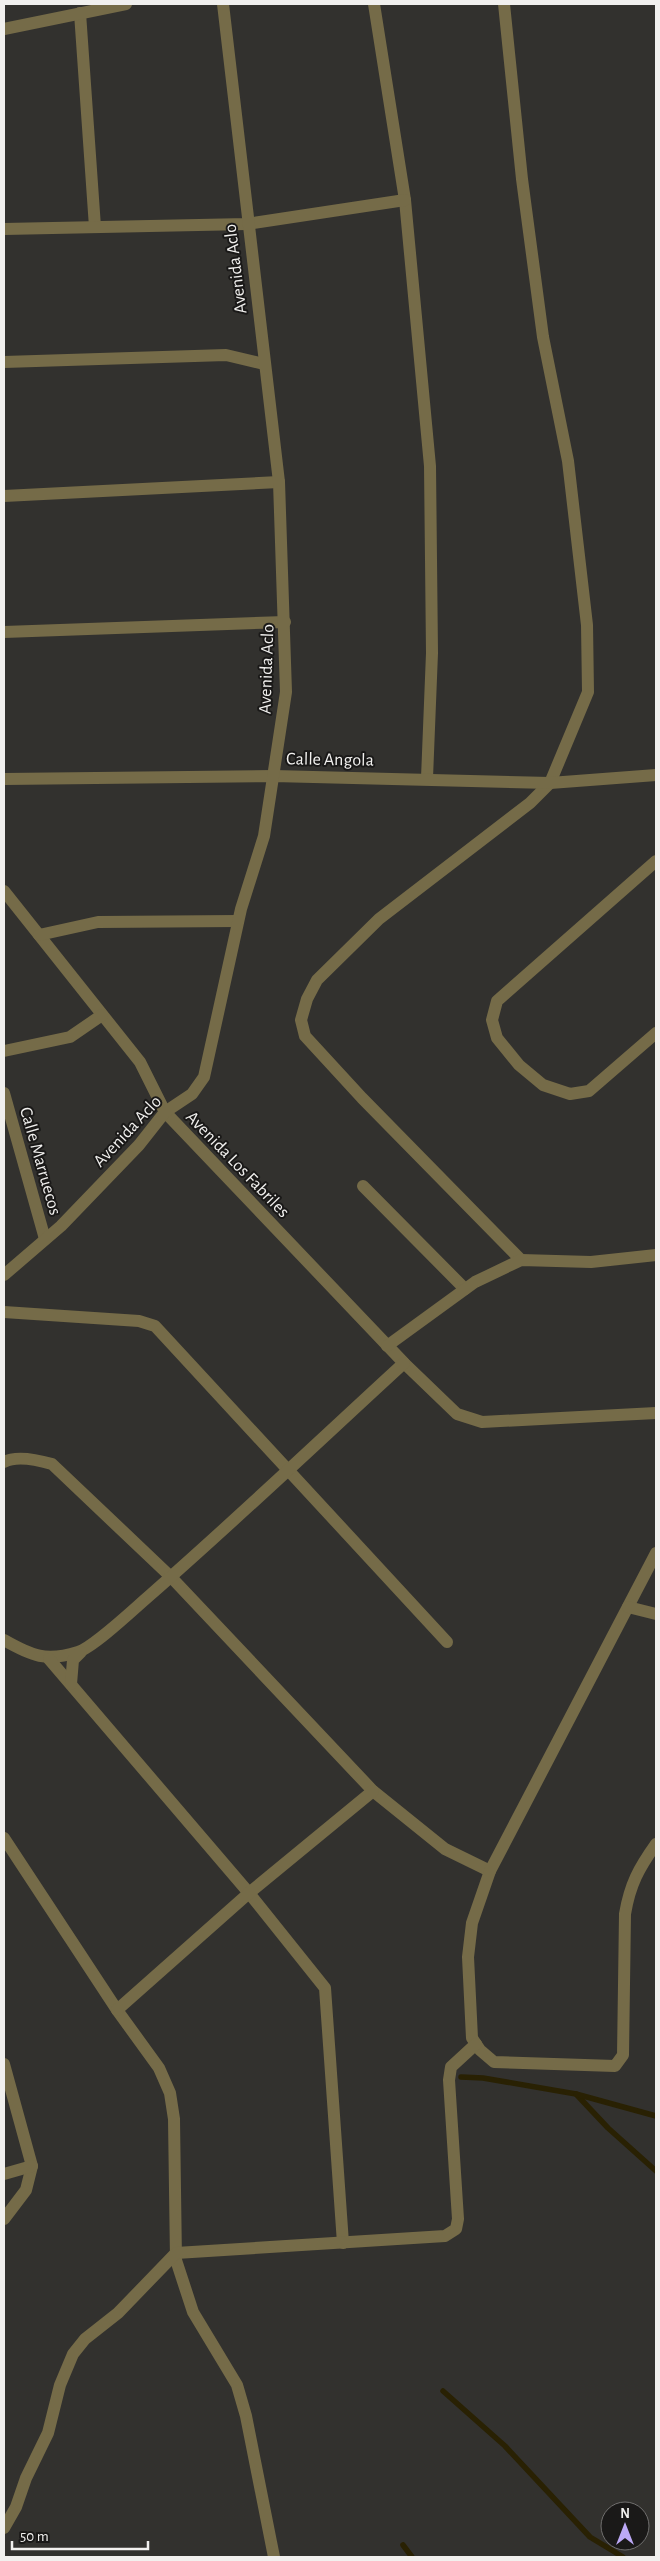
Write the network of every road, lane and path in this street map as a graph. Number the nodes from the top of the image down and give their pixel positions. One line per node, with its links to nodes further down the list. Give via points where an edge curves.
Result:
1 (126, 4): 5 (street)
2 (222, 4): 8 (street, Avenida Aclo)
3 (374, 4): 7 (street)
4 (504, 4): 21 (street, via 543,337 568,461 587,625 588,692)
5 (80, 13): 6 (street); 9 (street)
6 (4, 29)
7 (405, 200): 8 (street); 20 (street, via 430,466 432,653)
8 (248, 224): 9 (street); 12 (street, Avenida Aclo)
9 (95, 227): 10 (street)
10 (4, 229)
11 (4, 362): 12 (street, via 226,355)
12 (264, 364): 13 (street, Avenida Aclo)
13 (280, 482): 14 (street); 15 (street, Avenida Aclo)
14 (4, 496)
15 (285, 622): 16 (street); 18 (street, Avenida Aclo, via 286,692)
16 (4, 632)
17 (656, 775): 21 (street, Calle Angola)
18 (274, 776): 19 (street, Calle Angola); 20 (street, Calle Angola); 24 (street, Avenida Aclo, via 264,836)
19 (4, 778)
20 (427, 778): 21 (street, Calle Angola)
21 (550, 782): 34 (street, via 530,803 379,919 317,980 301,1020 305,1036)
22 (656, 861): 27 (street, via 497,1001 492,1020 497,1038 519,1065 543,1085 570,1094 589,1091)
23 (6, 897): 25 (street, Avenida Los Fabriles)
24 (238, 922): 25 (street, via 98,922); 30 (street, Avenida Aclo, via 204,1077 192,1094)
25 (39, 935): 26 (street, Avenida Los Fabriles)
26 (102, 1015): 28 (street, via 70,1037); 30 (street, Avenida Los Fabriles, via 140,1062)
27 (656, 1033)
28 (4, 1051)
29 (4, 1093): 32 (street, Calle Marruecos)
30 (165, 1112): 32 (street, Avenida Aclo, via 139,1145); 38 (street, Avenida Los Fabriles)
31 (363, 1186): 36 (street)
32 (45, 1239): 35 (street, Avenida Aclo)
33 (656, 1255): 34 (street, via 591,1262)
34 (521, 1260): 36 (street)
35 (4, 1275)
36 (465, 1289): 38 (street)
37 (4, 1312): 42 (street, via 140,1321 156,1326)
38 (387, 1346): 39 (street, Avenida Los Fabriles)
39 (404, 1363): 40 (street, Avenida Los Fabriles, via 457,1414 482,1422); 42 (street)
40 (656, 1412)
41 (4, 1462): 44 (street, via 36,1460 52,1464)
42 (288, 1469): 44 (street); 48 (street)
43 (656, 1553): 45 (street)
44 (171, 1577): 49 (street); 52 (street)
45 (628, 1607): 46 (street); 55 (street)
46 (656, 1614)
47 (4, 1640): 50 (street, via 23,1651)
48 (447, 1642)
49 (81, 1652): 50 (street); 51 (street, via 73,1660)
50 (49, 1659): 51 (street)
51 (71, 1684): 56 (street)
52 (373, 1790): 55 (street, via 445,1849); 56 (street)
53 (4, 1838): 57 (street)
54 (656, 1844): 58 (street, via 639,1867 629,1891 625,1914 623,2055 615,2066 494,2062)
55 (490, 1871): 58 (street, via 472,1923 468,1957 472,2038)
56 (249, 1893): 57 (street); 63 (street, via 325,1988)
57 (117, 2010): 64 (street, via 159,2068 170,2093 174,2119)
58 (476, 2044): 63 (street, via 452,2067 450,2080 456,2230 445,2236)
59 (4, 2064): 60 (street)
60 (32, 2166): 61 (street); 62 (street, via 26,2190)
61 (4, 2174)
62 (4, 2219)
63 (343, 2243): 64 (street)
64 (176, 2253): 65 (street, via 73,2354 60,2385 48,2433); 66 (street, via 193,2312 237,2385)
65 (4, 2528)
66 (274, 2557)

